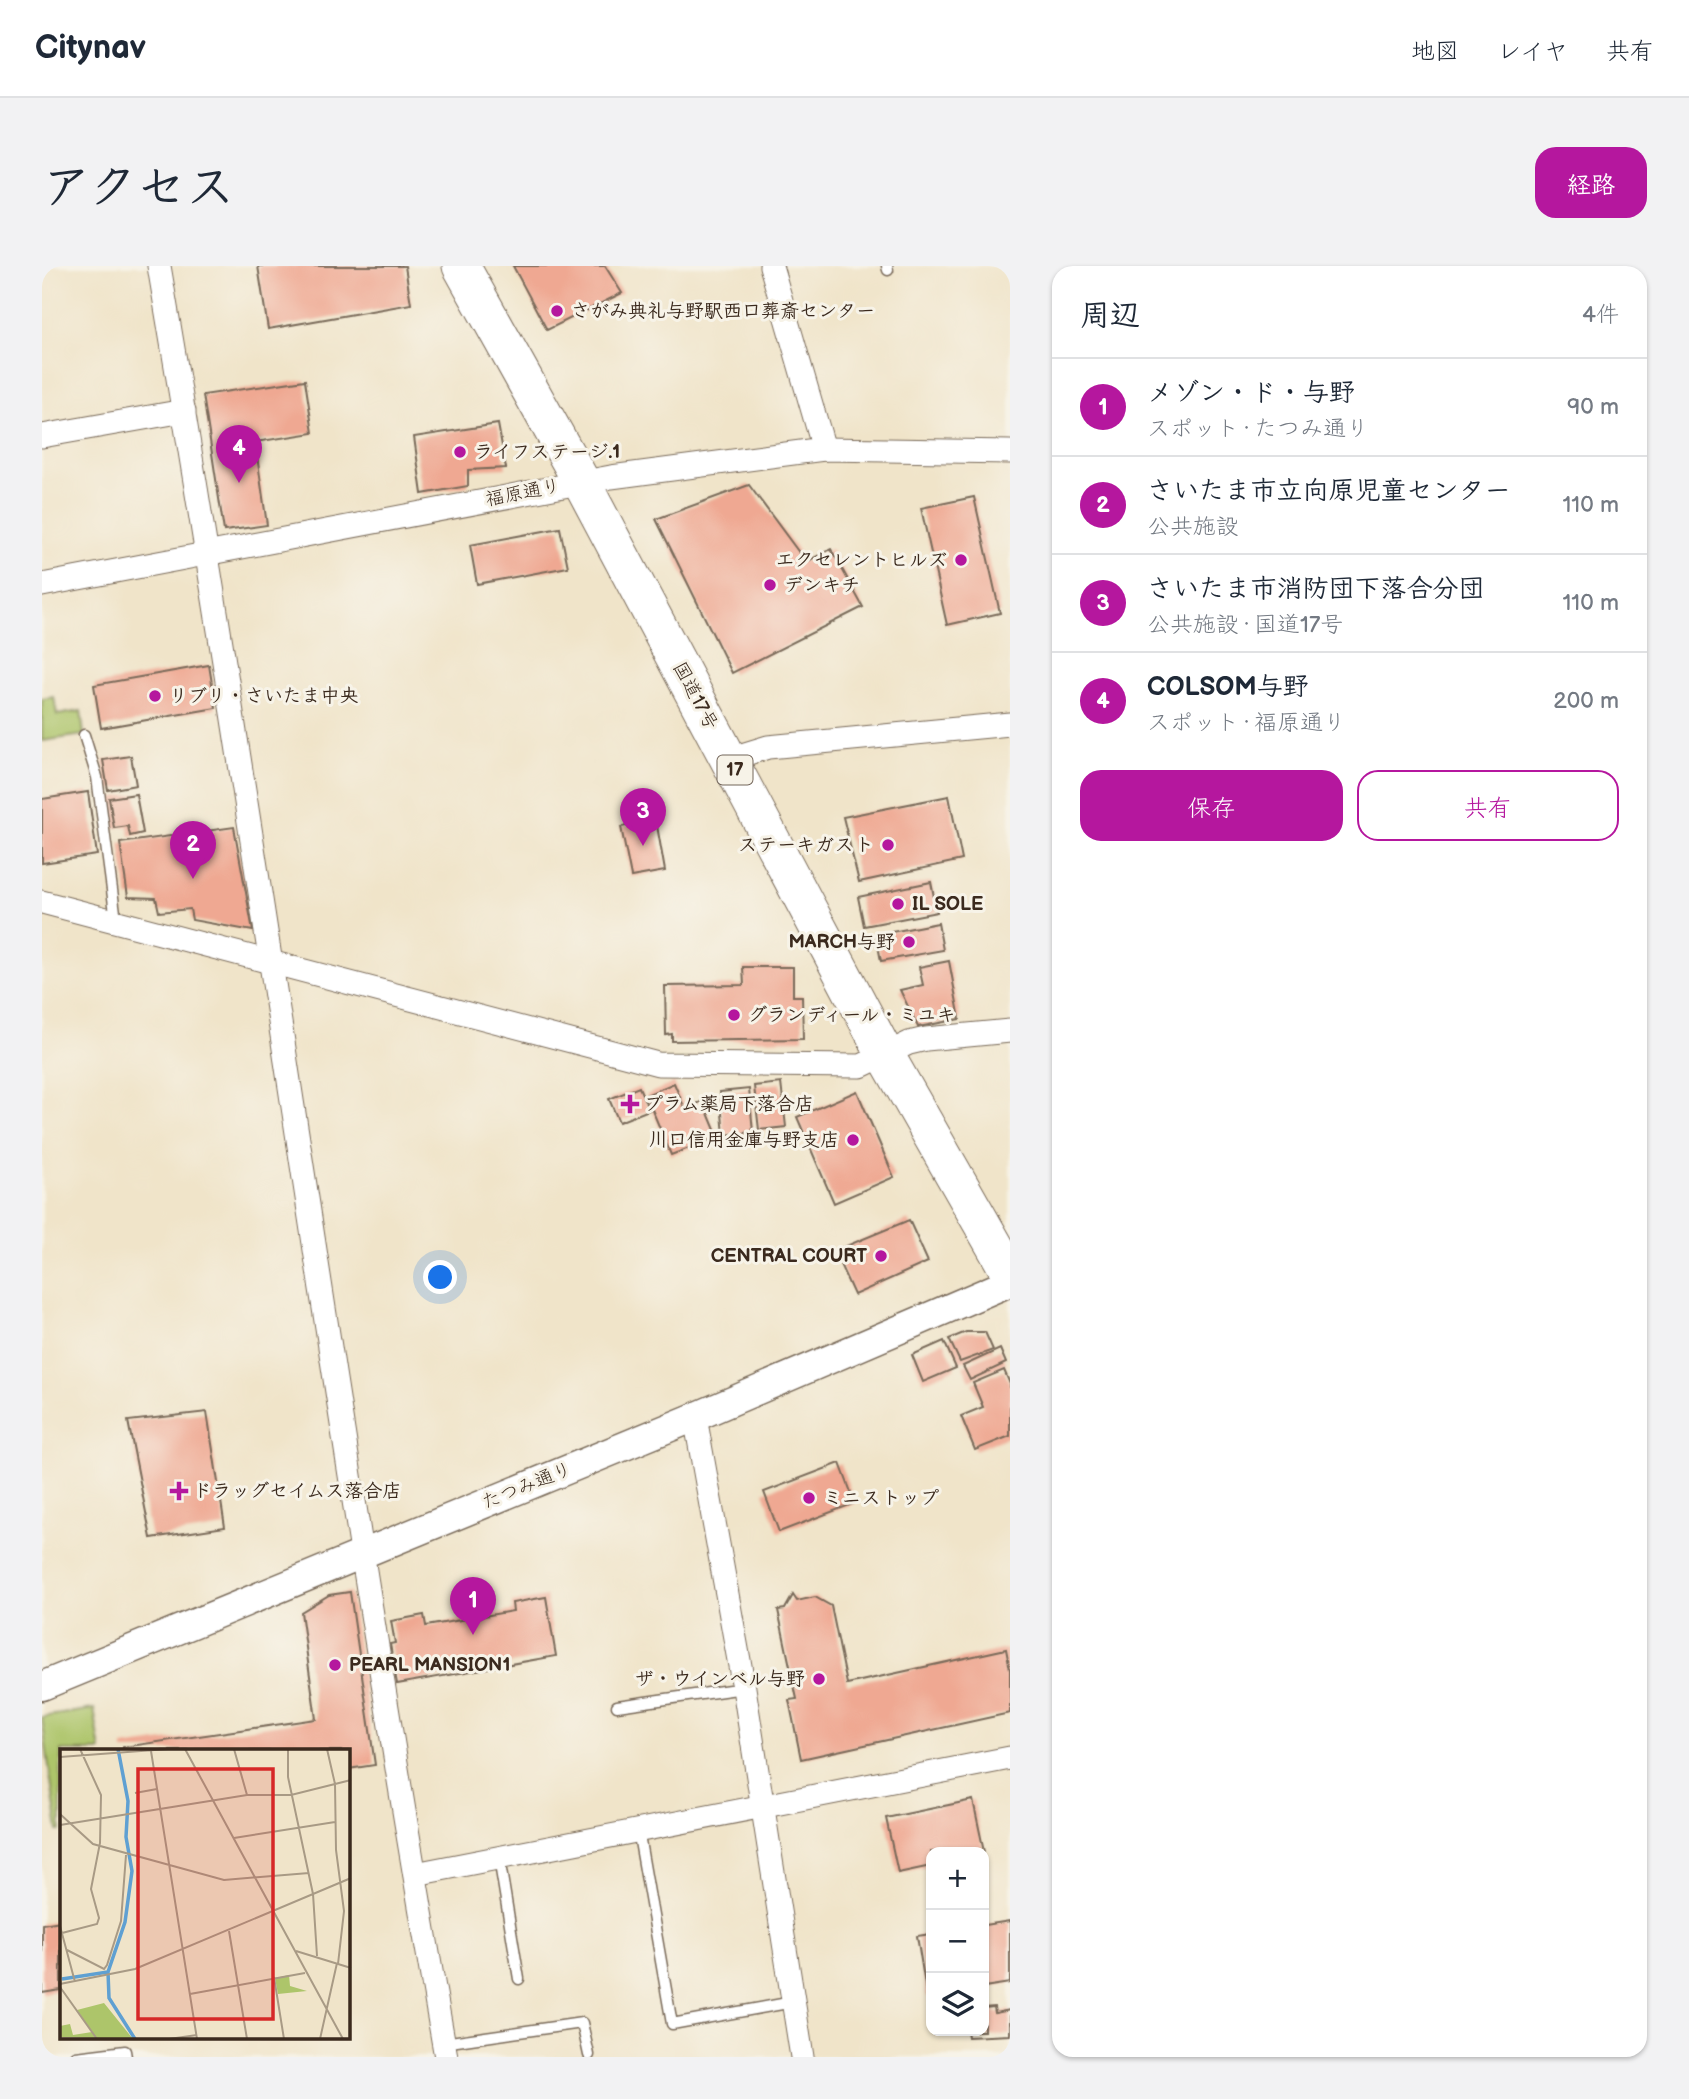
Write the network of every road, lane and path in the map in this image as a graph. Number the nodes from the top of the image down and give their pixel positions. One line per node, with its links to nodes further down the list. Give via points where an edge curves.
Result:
1 (159, 266): 4 (street)
2 (461, 266): 8 (highway, 国道17号 / 17)
3 (771, 266): 6 (street)
4 (184, 411): 5 (street); 9 (street)
5 (42, 436)
6 (824, 449): 7 (street, 福原通り); 8 (street, 福原通り)
7 (1010, 452)
8 (581, 481): 9 (street, 福原通り); 13 (highway, 国道17号 / 17)
9 (208, 554): 10 (street, 福原通り); 16 (street)
10 (42, 584)
11 (1010, 724): 13 (street, via 768,747)
12 (85, 735): 15 (lane, via 97,777)
13 (729, 759): 18 (highway, 国道17号 / 17)
14 (42, 902): 15 (street)
15 (116, 920): 16 (street)
16 (271, 961): 18 (street, via 657,1063 861,1066); 22 (street)
17 (1010, 1031): 18 (street, via 926,1039)
18 (885, 1054): 19 (highway, 国道17号 / 17)
19 (1010, 1273)
20 (1010, 1283): 21 (street, たつみ通り)
21 (695, 1417): 22 (street, たつみ通り); 24 (street)
22 (360, 1553): 23 (street, たつみ通り); 30 (street)
23 (42, 1686)
24 (744, 1688): 25 (lane); 27 (street)
25 (617, 1706)
26 (1010, 1758): 27 (street)
27 (762, 1806): 28 (street); 32 (street)
28 (638, 1830): 29 (street); 32 (lane, via 672,2024)
29 (499, 1857): 30 (street); 31 (lane)
30 (415, 1874): 33 (street)
31 (519, 1979)
32 (793, 2002): 37 (street)
33 (444, 2050): 34 (lane, via 582,2023)
34 (589, 2055)
35 (76, 2057): 36 (lane, via 125,2051)
36 (126, 2057)
37 (802, 2057)

